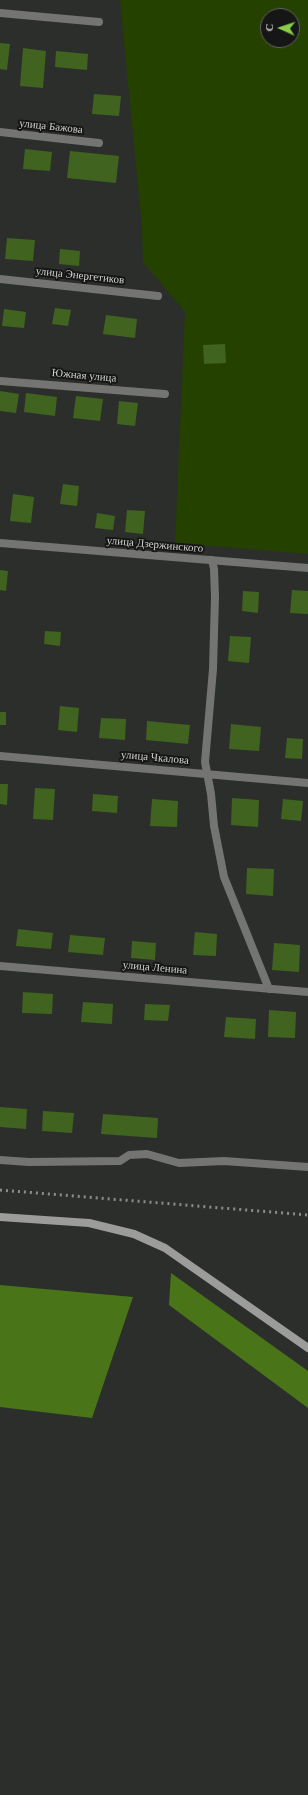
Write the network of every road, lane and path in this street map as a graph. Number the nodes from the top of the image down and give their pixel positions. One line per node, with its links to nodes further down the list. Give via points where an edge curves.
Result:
1 (0, 12): 2 (street)
2 (99, 22)
3 (0, 132): 4 (street, улица Бажова)
4 (99, 143)
5 (0, 279): 6 (street, улица Энергетиков)
6 (158, 296)
7 (0, 381): 8 (street, Южная улица)
8 (165, 394)
9 (0, 543): 10 (street, улица Дзержинского)
10 (212, 560): 11 (street, улица Дзержинского); 13 (street, via 213,669 204,762)
11 (308, 568)
12 (0, 756): 13 (street, улица Чкалова)
13 (208, 774): 14 (street, улица Чкалова); 16 (street, via 214,826 224,877)
14 (308, 783)
15 (0, 966): 16 (street, улица Ленина)
16 (269, 989): 17 (street, улица Ленина)
17 (308, 992)
18 (0, 1160): 19 (street, via 120,1161 129,1155 147,1154 179,1163 224,1161)
19 (308, 1166)
20 (0, 1217): 21 (main road, via 89,1223 134,1234 165,1248)
21 (308, 1348)

